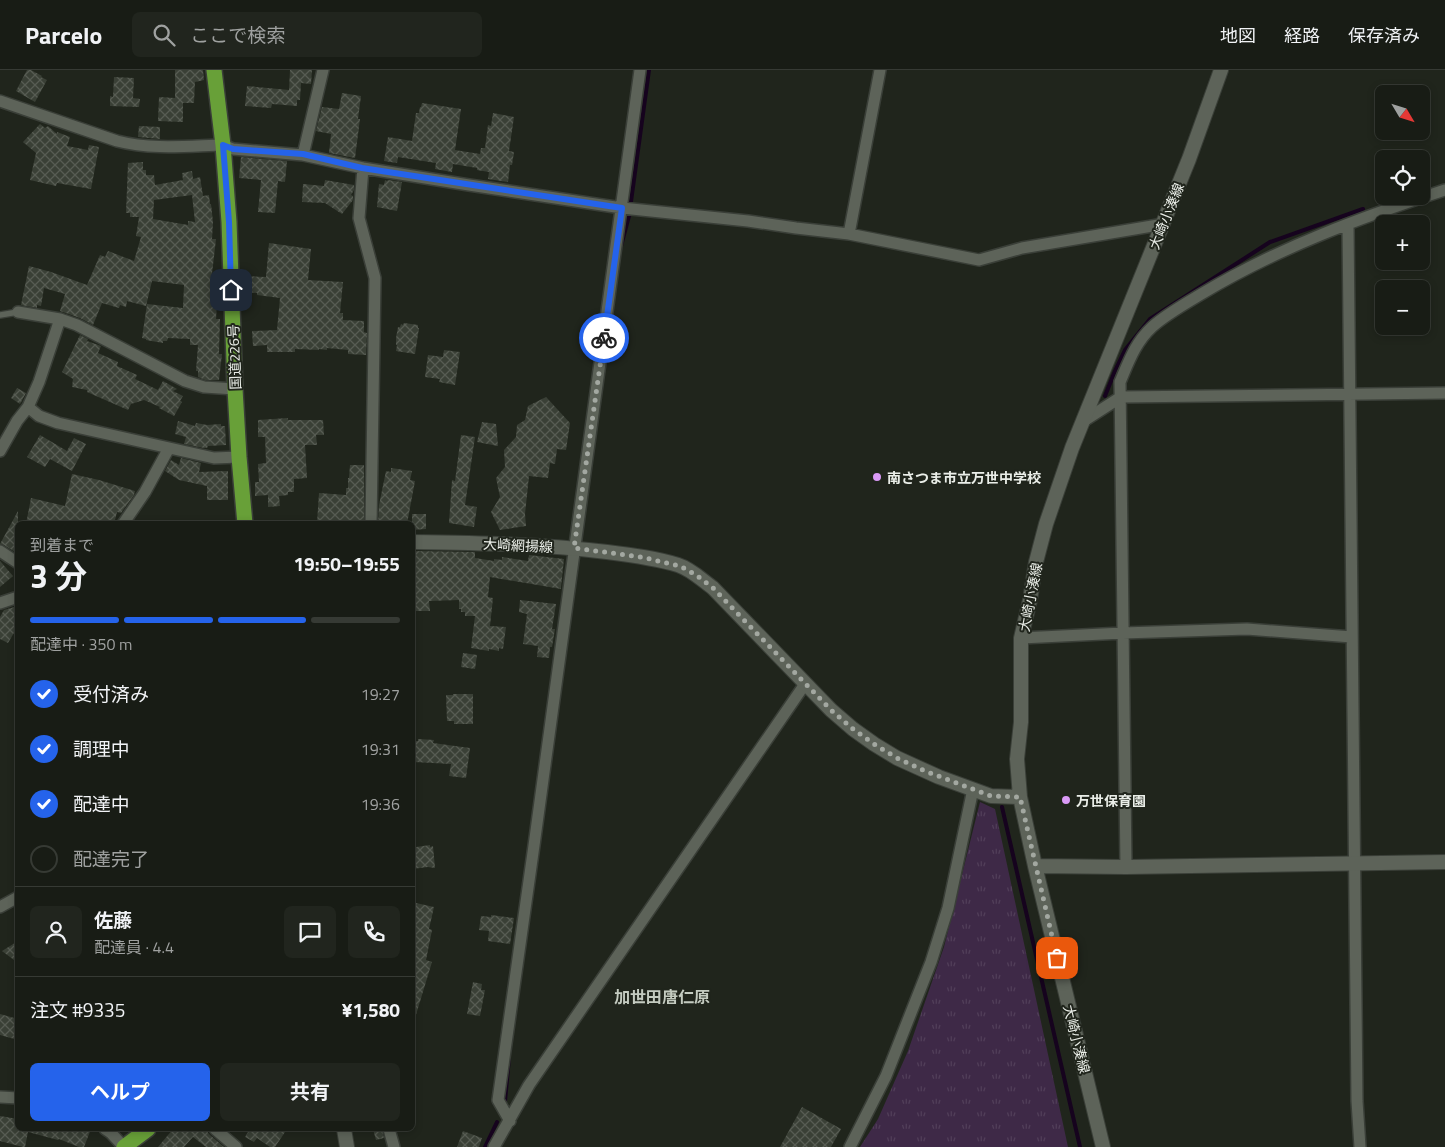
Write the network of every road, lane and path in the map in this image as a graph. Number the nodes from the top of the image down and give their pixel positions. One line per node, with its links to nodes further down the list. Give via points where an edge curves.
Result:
1 (214, 70): 7 (highway, 国道226号)
2 (323, 70): 8 (street)
3 (640, 70): 11 (street)
4 (880, 70): 14 (street)
5 (1221, 70): 12 (street, 大崎小湊線)
6 (0, 100): 7 (street, via 131,145 150,148)
7 (223, 145): 8 (street, via 233,149); 18 (highway, 国道226号)
8 (303, 154): 9 (street)
9 (362, 168): 11 (street); 29 (street, via 359,218 375,278)
10 (1445, 190): 13 (street)
11 (626, 208): 14 (street); 31 (street)
12 (1164, 224): 14 (street, via 1022,248 979,260); 23 (street, 大崎小湊線)
13 (1348, 225): 20 (street); 21 (street, via 1226,279 1153,326 1135,347 1120,382)
14 (849, 234)
15 (18, 312): 16 (lane); 17 (street)
16 (0, 315)
17 (60, 319): 18 (street, via 184,381 204,387); 22 (street)
18 (235, 389): 26 (highway, 国道226号)
19 (1445, 393): 20 (street)
20 (1349, 394): 21 (street); 37 (street)
21 (1121, 397): 23 (street); 36 (street)
22 (28, 407): 24 (street, via 39,416 58,423); 25 (street)
23 (1082, 422): 38 (street, 大崎小湊線, via 1046,524)
24 (169, 448): 26 (street, via 214,458); 27 (street)
25 (0, 451)
26 (239, 457): 28 (highway, 国道226号)
27 (125, 521)
28 (245, 521)
29 (371, 521)
30 (415, 542): 31 (street, 大崎網揚線)
31 (574, 548): 39 (street, 大崎網揚線, via 641,557 680,566 696,575 713,588); 50 (street, via 498,1100)
32 (0, 551): 33 (street)
33 (15, 561)
34 (15, 598): 35 (street)
35 (0, 603)
36 (1123, 632): 37 (street, via 1247,629); 38 (street); 45 (street)
37 (1352, 636): 43 (street)
38 (1021, 638): 41 (street, 大崎小湊線, via 1021,722 1017,759)
39 (805, 684): 40 (street, 大崎網揚線, via 831,710 874,744 897,758); 50 (street, via 529,1085)
40 (973, 789): 41 (street, 大崎網揚線, via 991,796); 61 (street, via 948,908 931,962 886,1076)
41 (1020, 797): 44 (street, 大崎小湊線)
42 (1445, 862): 43 (street)
43 (1354, 863): 45 (street); 63 (street, via 1356,1101)
44 (1035, 866): 45 (street); 62 (street, 大崎小湊線)
45 (1126, 867)
46 (15, 899): 47 (street)
47 (0, 907)
48 (0, 1097): 49 (street)
49 (15, 1098)
50 (510, 1121): 60 (street)
51 (108, 1131): 56 (street)
52 (145, 1131): 56 (highway)
53 (217, 1131): 57 (street)
54 (344, 1131): 58 (street)
55 (390, 1131): 59 (street)
56 (124, 1147)
57 (236, 1147)
58 (347, 1147)
59 (394, 1147)
60 (494, 1147)
61 (850, 1147)
62 (1103, 1147)
63 (1360, 1147)

